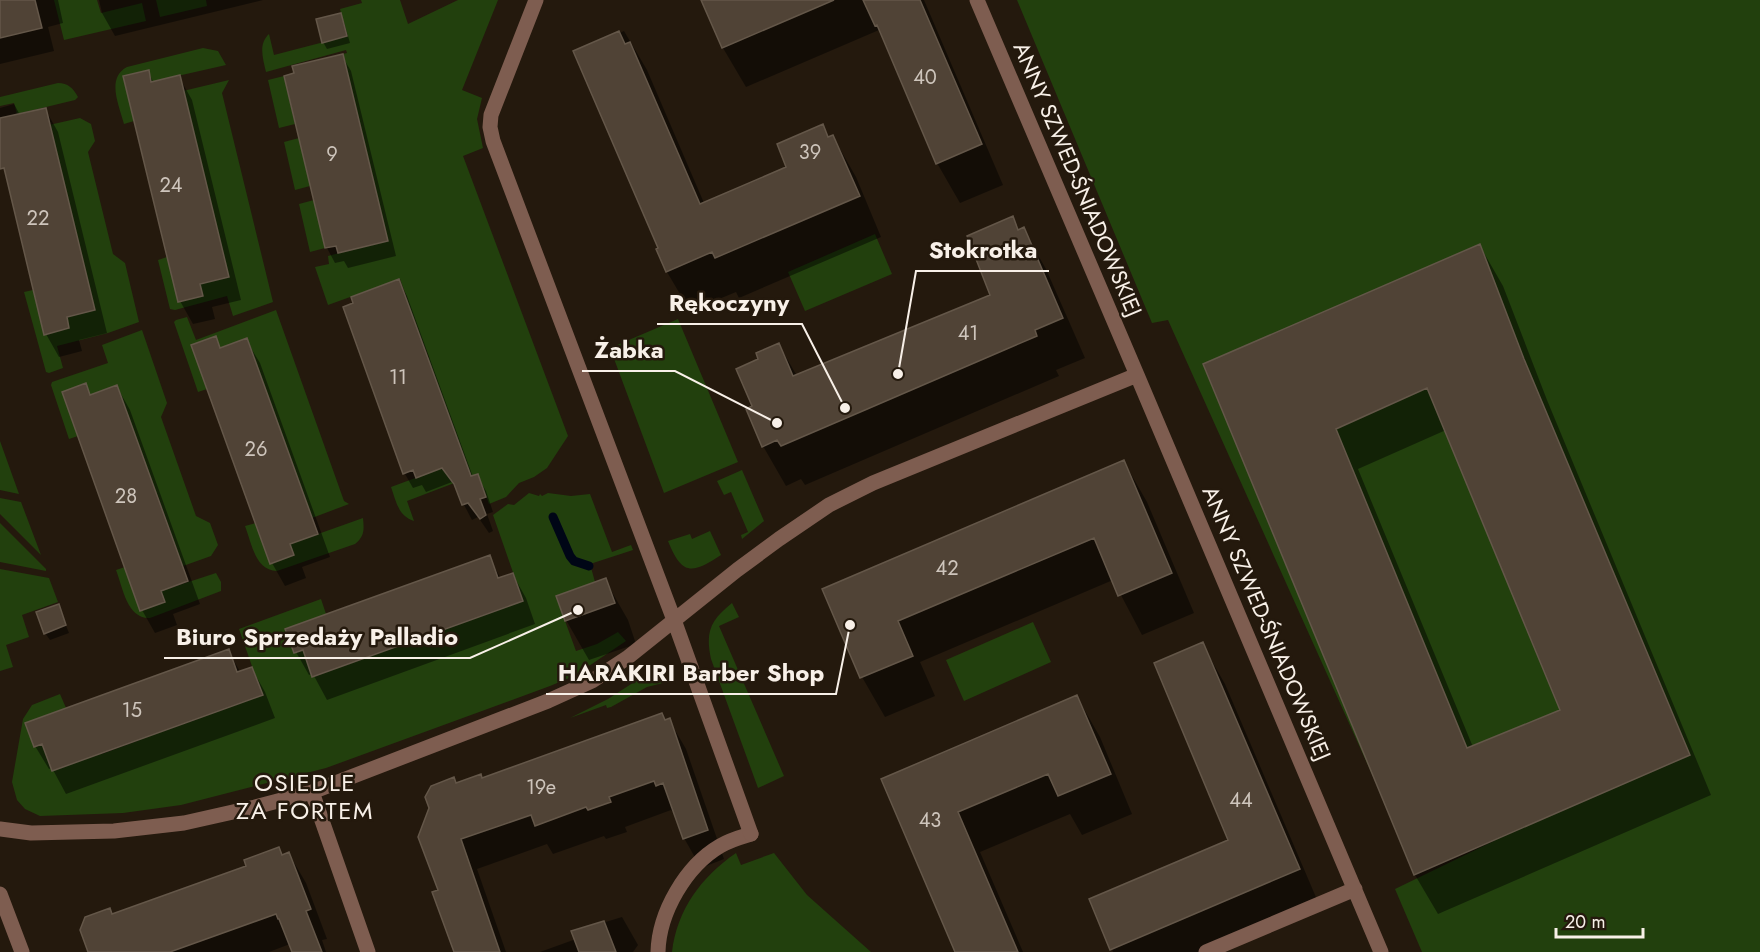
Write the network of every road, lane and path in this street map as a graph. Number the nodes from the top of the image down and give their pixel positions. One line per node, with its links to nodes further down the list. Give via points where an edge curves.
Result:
1 (536, 0): 4 (street, via 491,115 493,141)
2 (977, 0): 3 (street, ANNY SZWED-ŚNIADOWSKIEJ)
3 (1137, 375): 4 (street, via 873,483 830,505); 7 (street, ANNY SZWED-ŚNIADOWSKIEJ)
4 (674, 620): 5 (street, via 592,681); 11 (street, via 751,834 719,846 697,865 665,915)
5 (312, 792): 6 (street, via 183,823 114,831 31,833); 10 (street)
6 (0, 829)
7 (1355, 889): 12 (street); 13 (street, ANNY SZWED-ŚNIADOWSKIEJ)
8 (0, 894): 9 (street)
9 (22, 952)
10 (368, 952)
11 (658, 952)
12 (1206, 952)
13 (1381, 952)

